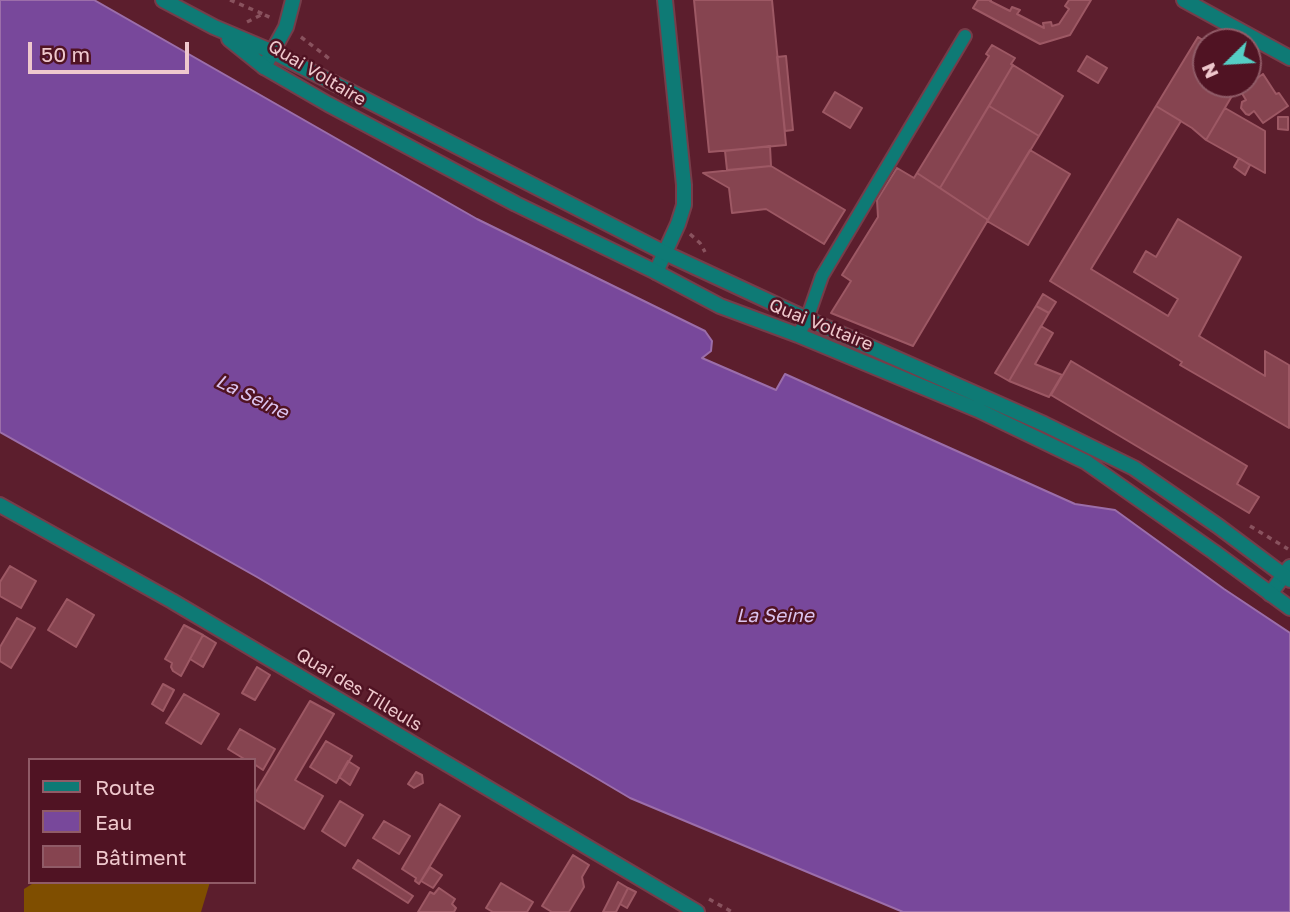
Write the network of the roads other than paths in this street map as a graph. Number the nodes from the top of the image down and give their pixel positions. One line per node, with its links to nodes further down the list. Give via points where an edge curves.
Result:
1 (163, 0): 5 (street)
2 (293, 0): 7 (street)
3 (665, 0): 10 (street, via 684,185 684,205)
4 (1184, 0): 8 (street)
5 (214, 27): 7 (street, Quai Voltaire); 9 (street, Quai Voltaire)
6 (965, 36): 12 (lane, via 822,276)
7 (273, 51): 9 (street); 10 (street, Quai Voltaire)
8 (1290, 58)
9 (264, 67): 11 (street, Quai Voltaire, via 504,198)
10 (666, 253): 11 (street); 12 (street, Quai Voltaire)
11 (656, 272): 13 (street, Quai Voltaire, via 720,306)
12 (807, 319): 13 (lane); 15 (street, Quai Voltaire, via 1134,468)
13 (798, 335): 16 (street, Quai Voltaire, via 978,410 1086,462)
14 (0, 505): 18 (street, Quai des Tilleuls, via 172,601)
15 (1288, 574): 16 (street)
16 (1270, 594): 17 (street, Quai Voltaire)
17 (1290, 608)
18 (697, 912)

